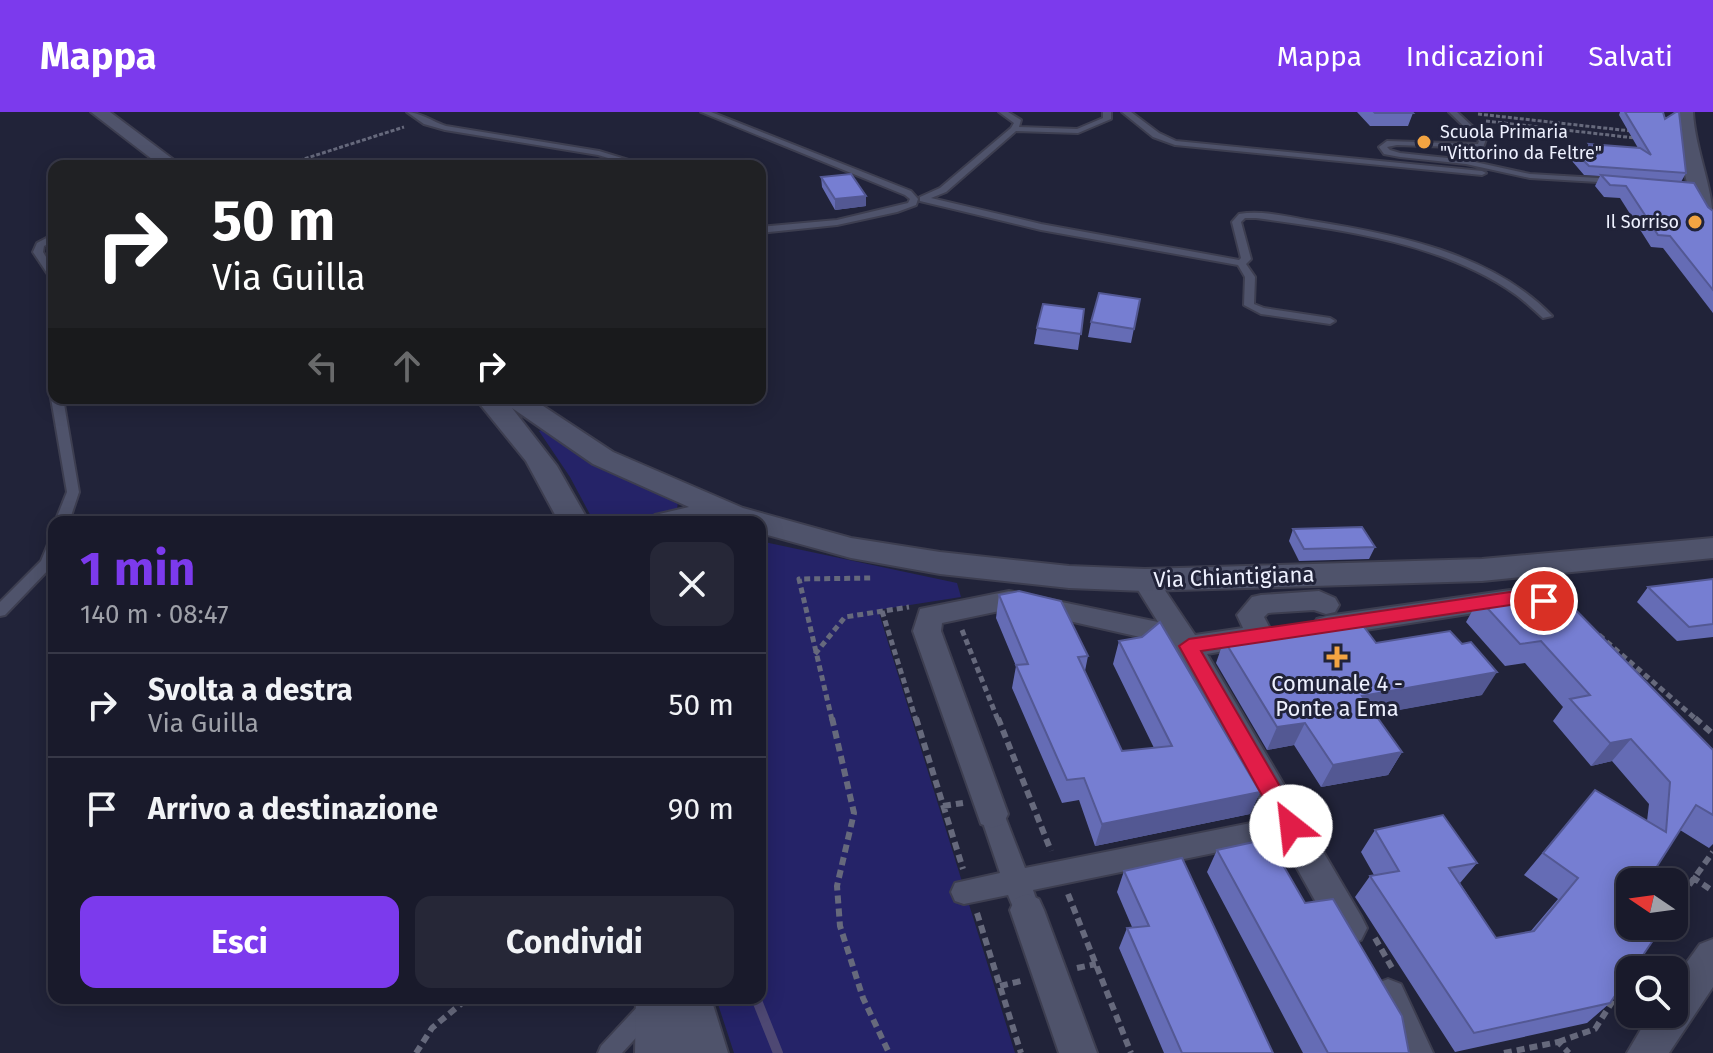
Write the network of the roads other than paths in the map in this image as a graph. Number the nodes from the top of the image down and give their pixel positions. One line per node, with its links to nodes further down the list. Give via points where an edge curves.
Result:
1 (99, 112): 13 (street)
2 (411, 112): 14 (lane, via 445,128)
3 (705, 112): 11 (lane)
4 (725, 112): 9 (lane)
5 (1003, 112): 12 (lane, via 1018,122)
6 (1107, 112): 12 (lane, via 1107,119 1078,131)
7 (1126, 112): 15 (lane, via 1175,143)
8 (1685, 112): 18 (street, via 1693,188)
9 (739, 115): 11 (lane)
10 (1456, 115): 15 (lane, via 1483,141 1480,146 1383,147 1400,155)
11 (745, 129): 17 (lane)
12 (1014, 129): 17 (lane, via 943,190)
13 (165, 160)
14 (623, 160)
15 (1518, 174): 16 (lane)
16 (1625, 181)
17 (919, 199): 19 (lane, via 854,219); 22 (lane)
18 (1713, 217)
19 (766, 230)
20 (48, 240): 23 (lane, via 38,252)
21 (1435, 254): 22 (lane, via 1348,228 1256,215 1236,222 1246,259); 24 (lane); 25 (lane, via 1500,278)
22 (1241, 263): 26 (lane, via 1250,277 1249,305)
23 (48, 268)
24 (1445, 270)
25 (1547, 316)
26 (1330, 321)
27 (58, 404): 30 (lane, via 73,492)
28 (493, 404): 31 (street, via 529,444)
29 (523, 404): 32 (street, Via Chiantigiana, via 603,458)
30 (64, 516)
31 (572, 516)
32 (740, 516)
33 (766, 525): 36 (street, Via Chiantigiana, via 851,548 940,563)
34 (1713, 548): 36 (street, Via Chiantigiana, via 1482,570)
35 (48, 560): 39 (lane)
36 (1145, 580): 41 (street)
37 (1530, 597): 40 (street)
38 (1326, 605): 40 (street, via 1319,600 1261,604 1250,615)
39 (0, 611)
40 (1260, 636): 41 (street)
41 (1189, 646): 42 (street, via 1155,631 1020,601 930,616 927,631); 43 (street)
42 (992, 814): 45 (street)
43 (1291, 826): 45 (street, via 1060,873); 56 (street, via 1402,1021)
44 (967, 891): 45 (street)
45 (1022, 896): 55 (street)
46 (1713, 956): 47 (street)
47 (1688, 993)
48 (653, 1004): 52 (lane)
49 (659, 1004): 53 (street)
50 (690, 1004): 54 (street)
51 (1664, 1028): 57 (street)
52 (607, 1052)
53 (659, 1053)
54 (704, 1053)
55 (1078, 1053)
56 (1414, 1053)
57 (1646, 1053)

